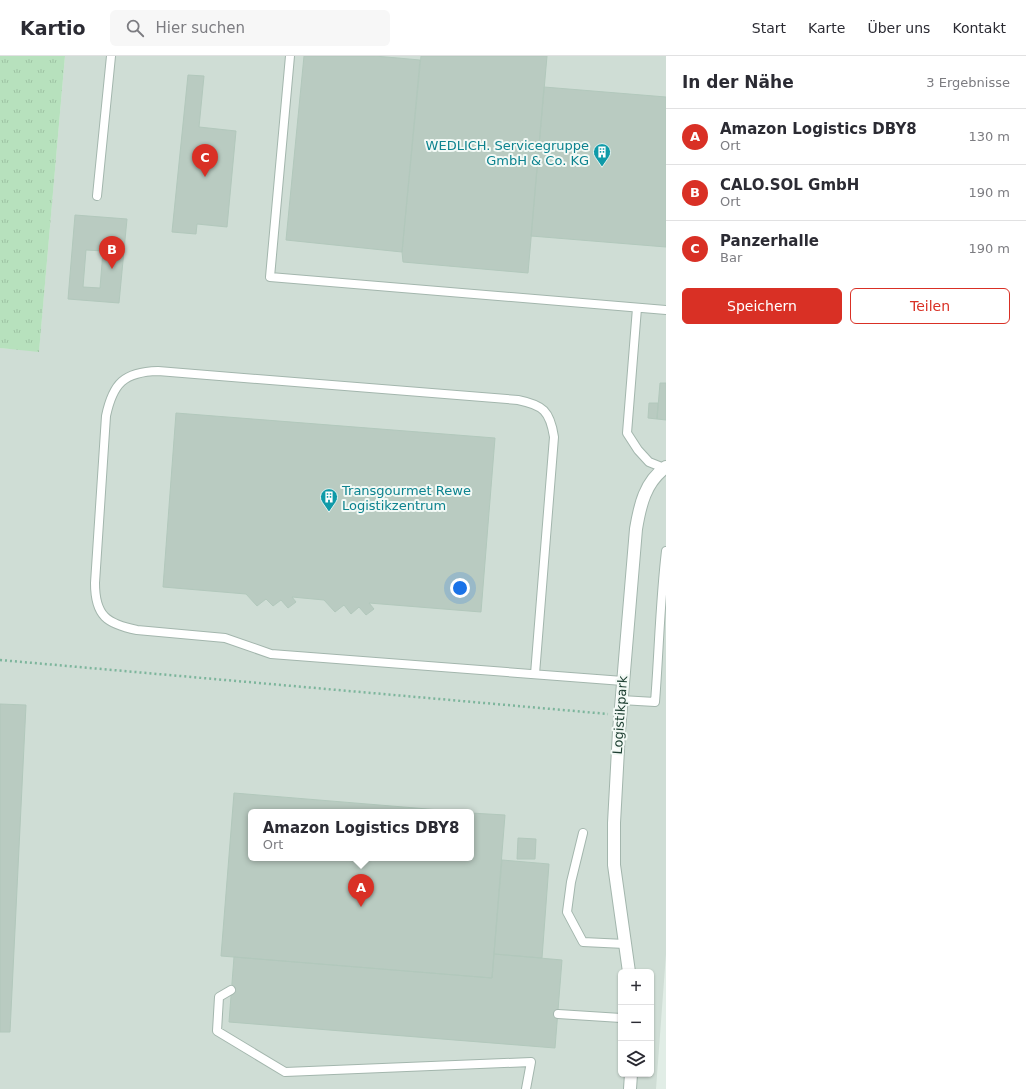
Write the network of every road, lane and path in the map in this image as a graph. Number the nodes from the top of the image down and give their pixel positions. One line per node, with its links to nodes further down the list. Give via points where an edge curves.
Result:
1 (111, 56): 3 (lane)
2 (290, 56): 4 (lane, via 270,277)
3 (97, 196)
4 (638, 308): 5 (lane); 6 (lane, via 627,433 649,462)
5 (666, 310)
6 (665, 467): 10 (street, Logistikpark, via 648,486 639,512)
7 (666, 551): 11 (lane, via 655,702)
8 (0, 660): 12 (path)
9 (535, 674): 9 (lane, via 271,654 225,638 137,630 113,623 98,607 95,583 106,416 114,390 123,380 134,374 158,371 518,400 533,403 543,409 550,418 554,437); 10 (lane)
10 (623, 681): 11 (street, Logistikpark)
11 (621, 700): 12 (street, Logistikpark)
12 (620, 715): 14 (street, Logistikpark, via 614,865)
13 (583, 834): 14 (lane, via 571,882 567,912 583,942)
14 (625, 944): 15 (street, Logistikpark)
15 (629, 969)
16 (231, 990): 20 (lane, via 219,997 217,1031 286,1072 531,1062)
17 (558, 1014): 18 (lane)
18 (618, 1018)
19 (631, 1077): 21 (street)
20 (526, 1089)
21 (630, 1089)

